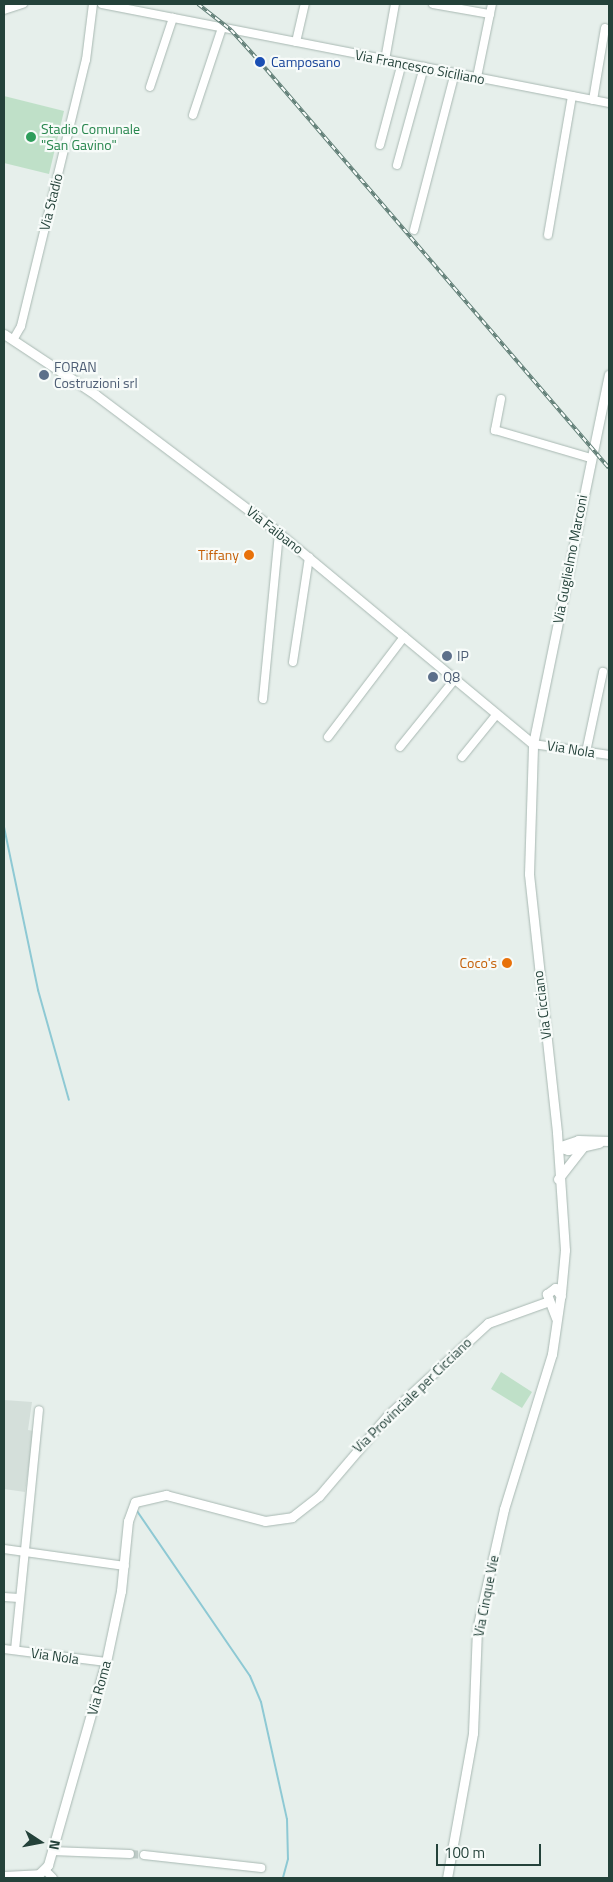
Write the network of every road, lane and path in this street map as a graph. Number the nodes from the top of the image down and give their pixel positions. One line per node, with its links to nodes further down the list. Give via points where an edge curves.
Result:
1 (23, 4): 8 (street)
2 (93, 4): 29 (street, Via Stadio, via 84,68 22,326)
3 (102, 4): 10 (street, Via Francesco Siciliano)
4 (305, 4): 13 (street)
5 (395, 4): 14 (street)
6 (433, 4): 9 (street)
7 (492, 4): 9 (street)
8 (4, 10)
9 (490, 14): 18 (street)
10 (173, 18): 11 (street, Via Francesco Siciliano); 19 (street)
11 (222, 28): 13 (street, Via Francesco Siciliano); 23 (street)
12 (605, 28): 21 (street)
13 (296, 42): 14 (street, Via Francesco Siciliano)
14 (385, 60): 15 (street, Via Francesco Siciliano)
15 (402, 63): 16 (street, Via Francesco Siciliano); 24 (street)
16 (424, 67): 17 (street, Via Francesco Siciliano); 25 (street)
17 (455, 73): 18 (street, Via Francesco Siciliano); 26 (street)
18 (477, 78): 20 (street, Via Francesco Siciliano)
19 (150, 87)
20 (572, 96): 21 (street, Via Francesco Siciliano); 27 (street)
21 (593, 100): 22 (street, Via Francesco Siciliano)
22 (609, 103)
23 (193, 114)
24 (380, 145)
25 (397, 165)
26 (414, 230)
27 (548, 235)
28 (4, 334): 29 (street, Via Faibano)
29 (14, 340): 33 (street, Via Faibano, via 96,395)
30 (609, 374): 32 (street, Via Guglielmo Marconi)
31 (501, 399): 32 (street, via 494,430)
32 (591, 458): 42 (street, Via Guglielmo Marconi)
33 (279, 533): 34 (street, Via Faibano); 39 (street)
34 (310, 557): 35 (street, Via Faibano); 36 (street)
35 (404, 637): 38 (street, Via Faibano); 41 (street)
36 (294, 662)
37 (603, 672): 44 (street)
38 (455, 680): 40 (street, Via Faibano); 43 (street)
39 (263, 699)
40 (497, 714): 42 (street, Via Faibano); 46 (street)
41 (328, 737)
42 (533, 744): 44 (street, Via Nola); 47 (street, Via Cicciano, via 529,874)
43 (400, 747)
44 (586, 752): 45 (street, Via Nola)
45 (609, 755)
46 (462, 757)
47 (557, 1132): 49 (street); 50 (street, Via Cicciano)
48 (609, 1141): 49 (street)
49 (581, 1143): 50 (street); 51 (street)
50 (558, 1147): 51 (street, Via Cicciano)
51 (558, 1180): 52 (street, Via Cicciano, via 564,1266)
52 (554, 1296): 54 (street, Via Provinciale per Cicciano, via 488,1323 388,1415 319,1496 292,1517 265,1521 166,1495); 70 (street, Via Cinque Vie, via 557,1321 552,1354 504,1509 479,1621 473,1733)
53 (40, 1410): 56 (street)
54 (135, 1502): 57 (street, Via Roma, via 128,1521)
55 (4, 1549): 56 (street)
56 (24, 1552): 57 (street); 59 (street)
57 (125, 1566): 62 (street, Via Roma)
58 (4, 1597): 59 (street)
59 (20, 1598): 61 (street)
60 (4, 1649): 61 (street, Via Nola)
61 (15, 1650): 62 (street, Via Nola)
62 (106, 1662): 63 (street, Via Roma)
63 (52, 1851): 64 (street); 67 (street, Via Roma)
64 (130, 1854)
65 (144, 1855): 66 (street)
66 (261, 1868)
67 (45, 1870): 68 (street); 69 (street)
68 (4, 1876)
69 (53, 1878)
70 (447, 1878)

